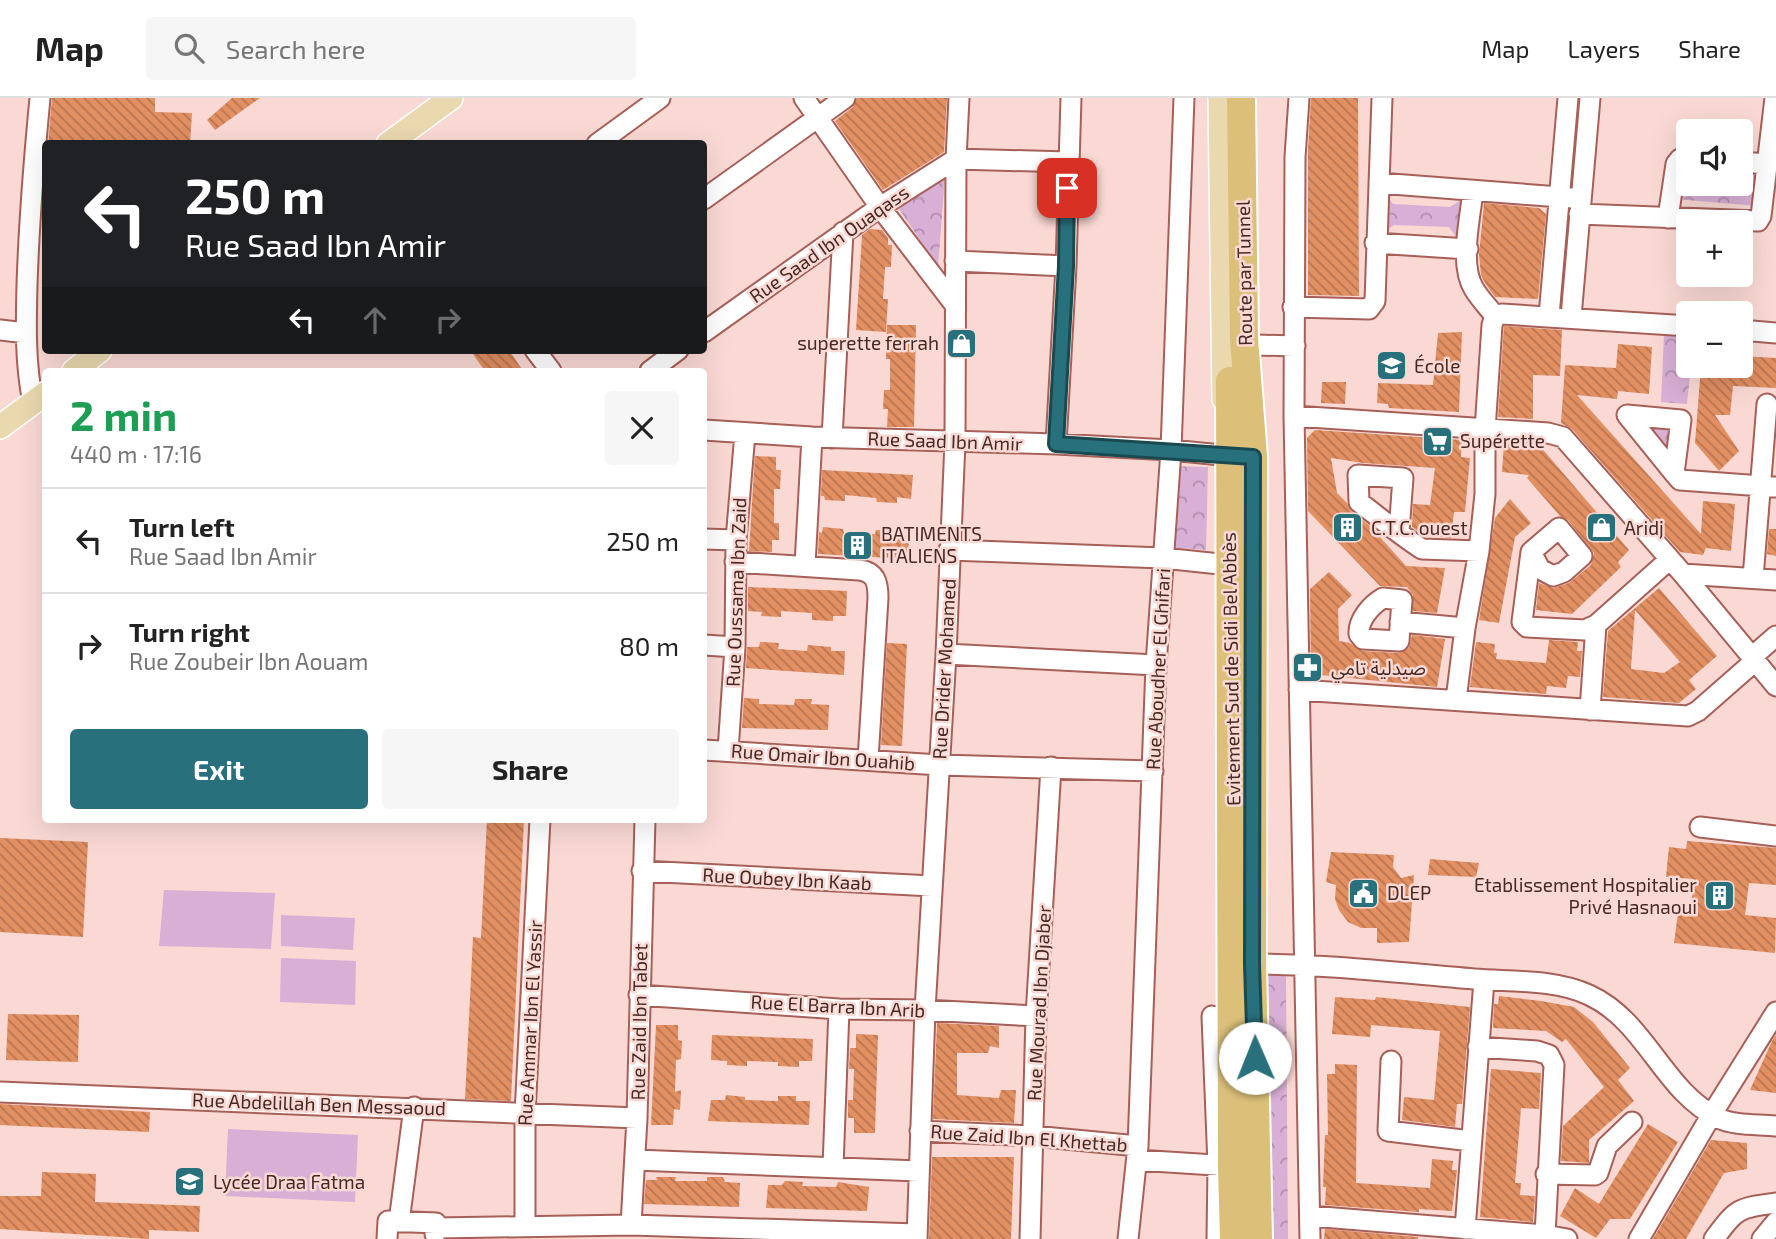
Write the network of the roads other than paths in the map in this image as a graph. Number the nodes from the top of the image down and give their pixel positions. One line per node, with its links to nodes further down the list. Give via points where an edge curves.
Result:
1 (40, 98): 33 (street)
2 (451, 98): 19 (main road)
3 (660, 98): 20 (street)
4 (804, 98): 18 (street)
5 (845, 98): 18 (street)
6 (959, 98): 21 (street, Rue Drider Mohamed)
7 (1071, 98): 22 (street)
8 (1184, 98): 68 (street, Rue Aboudher El Ghifari)
9 (1220, 98): 69 (main road, via 1223,393)
10 (1228, 98): 69 (highway, Evitement Sud de Sidi Bel Abbès)
11 (1241, 98): 69 (highway, Route par Tunnel)
12 (1250, 98): 50 (main road)
13 (1299, 98): 40 (street)
14 (1382, 98): 26 (street)
15 (1569, 98): 29 (street)
16 (1590, 98): 30 (street)
17 (1775, 98): 25 (street)
18 (818, 116): 28 (street); 31 (street)
19 (393, 140)
20 (602, 140)
21 (956, 159): 22 (street); 31 (street, Rue Saad Ibn Ouaqass); 37 (street, Rue Drider Mohamed)
22 (1068, 162): 38 (street)
23 (1753, 163): 25 (street)
24 (1676, 164): 32 (street)
25 (1767, 164): 32 (street, via 1758,221)
26 (1379, 183): 27 (street); 35 (street)
27 (1473, 191): 29 (street); 36 (street)
28 (707, 197)
29 (1560, 197): 30 (street); 42 (street)
30 (1580, 206): 32 (street); 43 (street)
31 (880, 207): 34 (street, Rue Saad Ibn Ouaqass); 39 (street)
32 (1668, 218)
33 (37, 225): 48 (street)
34 (843, 232): 46 (street, Rue Saad Ibn Ouaqass); 65 (street)
35 (1375, 243): 36 (street); 40 (street, via 1373,306)
36 (1468, 249): 41 (street, via 1468,275)
37 (956, 261): 38 (street); 39 (street, Rue Drider Mohamed)
38 (1066, 266): 67 (street)
39 (955, 305): 66 (street, Rue Drider Mohamed)
40 (1293, 307): 51 (street)
41 (1495, 316): 42 (street); 63 (street)
42 (1549, 316): 43 (street)
43 (1571, 317): 44 (street)
44 (1676, 325)
45 (0, 330): 48 (street)
46 (707, 330)
47 (1753, 331): 49 (street)
48 (26, 333): 58 (street, via 28,379)
49 (1776, 333)
50 (1256, 345): 51 (street); 69 (main road, via 1256,412)
51 (1295, 345): 60 (street)
52 (95, 354): 55 (main road)
53 (538, 354): 56 (street)
54 (669, 354): 57 (street)
55 (78, 368)
56 (549, 368)
57 (653, 368)
58 (39, 398): 61 (main road)
59 (1767, 404): 71 (street)
60 (1294, 416): 63 (street); 95 (street)
61 (0, 427)
62 (707, 430): 64 (street, Rue Saad Ibn Amir)
63 (1485, 430): 76 (street); 82 (street, via 1563,437)
64 (745, 433): 65 (street, Rue Saad Ibn Amir); 74 (street, Rue Oussama Ibn Zaid)
65 (822, 437): 66 (street, Rue Saad Ibn Amir); 80 (street)
66 (955, 442): 67 (street, Rue Saad Ibn Amir); 75 (street, Rue Drider Mohamed)
67 (1056, 444): 68 (street, Rue Saad Ibn Amir)
68 (1171, 450): 69 (street, Rue Saad Ibn Amir); 78 (street, Rue Aboudher El Ghifari)
69 (1241, 451): 81 (highway, Evitement Sud de Sidi Bel Abbès); 110 (highway, Evitement Sud de Sidi Bel Abbès)
70 (1674, 473): 71 (street, via 1680,480)
71 (1768, 486): 83 (street)
72 (1399, 532): 76 (street, via 1422,549)
73 (707, 539): 74 (street)
74 (736, 540): 79 (street, Rue Oussama Ibn Zaid)
75 (949, 550): 78 (street); 91 (street, Rue Drider Mohamed)
76 (1479, 551): 87 (street)
77 (1531, 552): 86 (street, via 1523,625 1585,630)
78 (1163, 558): 81 (street); 93 (street, Rue Aboudher El Ghifari)
79 (735, 562): 80 (street); 90 (street, Rue Oussama Ibn Zaid)
80 (805, 565): 100 (street, via 865,571 877,581)
81 (1229, 565): 133 (highway, Evitement Sud de Sidi Bel Abbès, via 1232,860)
82 (1676, 567): 83 (street); 86 (street); 92 (street)
83 (1753, 579): 84 (street)
84 (1776, 580)
85 (1400, 622): 87 (street)
86 (1596, 625): 97 (street)
87 (1465, 628): 96 (street)
88 (1776, 636): 92 (street)
89 (707, 645): 90 (street)
90 (735, 647): 99 (street, Rue Oussama Ibn Zaid)
91 (946, 654): 93 (street); 101 (street, Rue Drider Mohamed)
92 (1754, 659): 94 (street); 97 (street, via 1688,716)
93 (1156, 664): 103 (street, Rue Aboudher El Ghifari)
94 (1776, 686)
95 (1299, 691): 96 (street); 111 (street)
96 (1456, 699): 97 (street)
97 (1590, 710)
98 (707, 750): 99 (street, Rue Omair Ibn Ouahib)
99 (728, 751): 100 (street, Rue Omair Ibn Ouahib)
100 (868, 760): 101 (street, Rue Omair Ibn Ouahib)
101 (940, 765): 102 (street, Rue Omair Ibn Ouahib); 109 (street, Rue Drider Mohamed)
102 (1051, 767): 103 (street, Rue Omair Ibn Ouahib); 117 (street, Rue Mourad Ibn Djaber)
103 (1153, 771): 131 (street, Rue Aboudher El Ghifari)
104 (540, 823): 123 (street, Rue Ammar Ibn El Yassir)
105 (645, 823): 108 (street, Rue Zaid Ibn Tabet)
106 (1700, 827): 107 (street)
107 (1776, 836)
108 (642, 871): 109 (street, Rue Oubey Ibn Kaab); 113 (street, Rue Zaid Ibn Tabet)
109 (932, 886): 115 (street, Rue Drider Mohamed)
110 (1252, 964): 111 (street); 153 (highway, Evitement Sud de Sidi Bel Abbès)
111 (1303, 965): 112 (street); 138 (street)
112 (1484, 980): 119 (street); 124 (street, via 1541,984 1590,995 1634,1030 1681,1089)
113 (639, 995): 114 (street, Rue El Barra Ibn Arib); 125 (street, Rue Zaid Ibn Tabet)
114 (839, 1009): 115 (street, Rue El Barra Ibn Arib); 134 (street)
115 (925, 1010): 117 (street, Rue El Barra Ibn Arib); 128 (street, Rue Drider Mohamed)
116 (1776, 1012): 124 (street)
117 (1036, 1016): 129 (street, Rue Mourad Ibn Djaber)
118 (1212, 1016): 133 (street)
119 (1478, 1047): 130 (street); 136 (street, via 1549,1055 1554,1065)
120 (1391, 1061): 130 (street, via 1388,1131)
121 (0, 1092): 122 (street, Rue Abdelillah Ben Messaoud)
122 (414, 1107): 123 (street, Rue Abdelillah Ben Messaoud); 139 (street)
123 (525, 1114): 125 (street, Rue Abdelillah Ben Messaoud); 142 (street, Rue Ammar Ibn El Yassir)
124 (1712, 1114): 127 (street, via 1729,1122); 156 (street)
125 (637, 1118): 132 (street, Rue Zaid Ibn Tabet)
126 (1632, 1122): 136 (street, via 1608,1146 1595,1175)
127 (1775, 1129)
128 (920, 1131): 129 (street, Rue Zaid Ibn El Khettab); 135 (street, Rue Drider Mohamed)
129 (1033, 1136): 131 (street, Rue Zaid Ibn El Khettab); 149 (street, Rue Mourad Ibn Djaber)
130 (1471, 1141): 143 (street)
131 (1138, 1153): 133 (street, Rue Zaid Ibn El Khettab); 150 (street, Rue Aboudher El Ghifari)
132 (635, 1160): 134 (street); 141 (street, Rue Zaid Ibn Tabet)
133 (1225, 1166): 151 (street); 152 (highway, Evitement Sud de Sidi Bel Abbès)
134 (833, 1167): 135 (street)
135 (919, 1171): 146 (street, Rue Drider Mohamed)
136 (1546, 1174): 145 (street)
137 (1776, 1203): 157 (street, via 1737,1210)
138 (1310, 1216): 143 (street); 154 (street)
139 (399, 1222): 144 (street, via 436,1223); 148 (street, via 388,1221)
140 (1776, 1222): 158 (street)
141 (631, 1225): 142 (street); 146 (street)
142 (525, 1226): 144 (street)
143 (1465, 1228): 147 (street)
144 (435, 1234)
145 (1545, 1235): 147 (street); 155 (street)
146 (917, 1236)
147 (1511, 1236)
148 (387, 1239)
149 (1030, 1239)
150 (1128, 1239)
151 (1217, 1239)
152 (1234, 1239)
153 (1258, 1239)
154 (1310, 1239)
155 (1567, 1239)
156 (1639, 1239)
157 (1714, 1239)
158 (1762, 1239)

